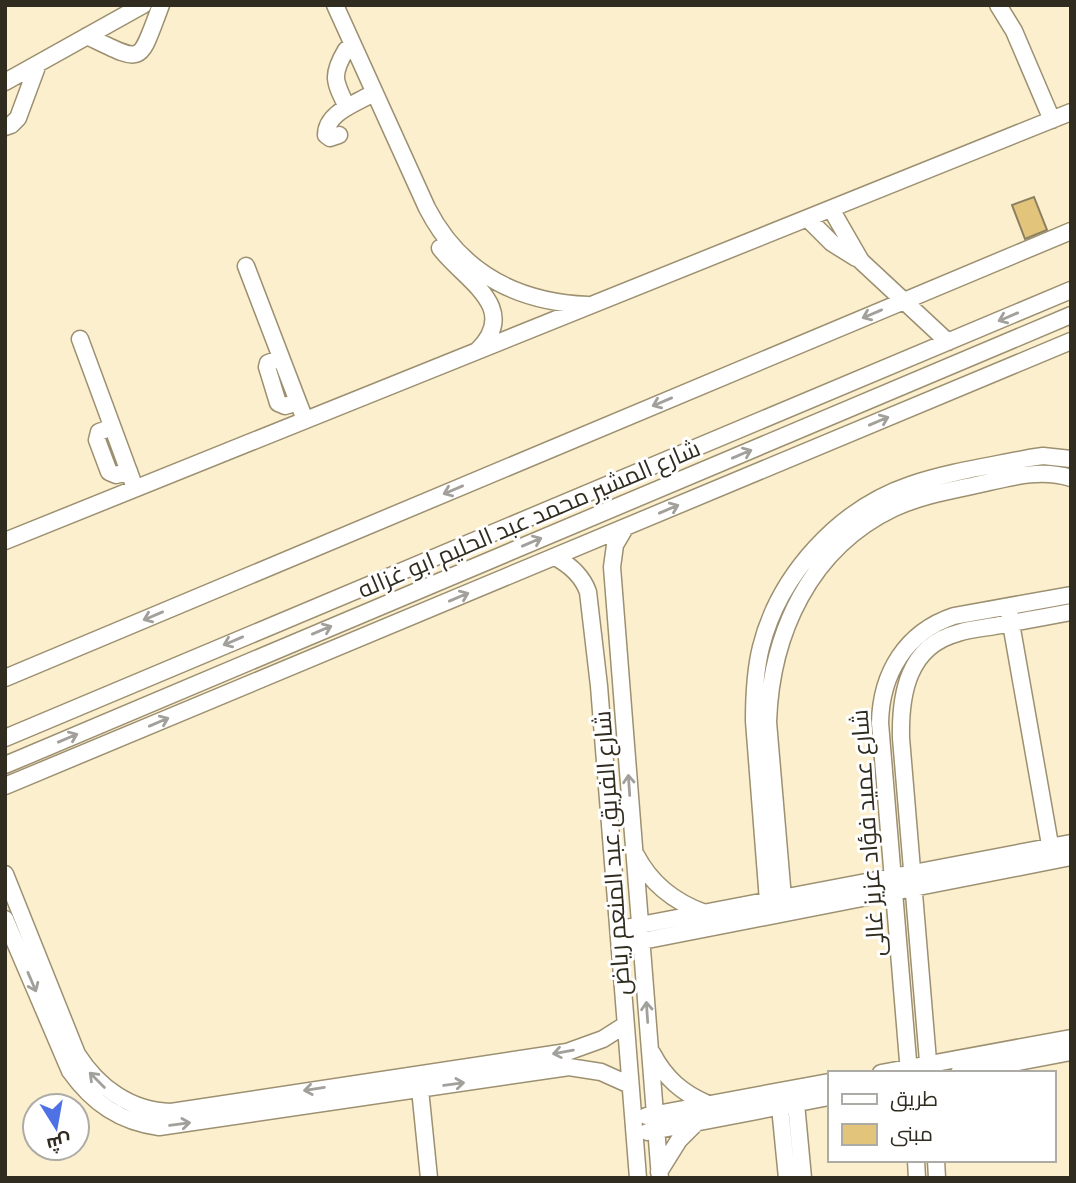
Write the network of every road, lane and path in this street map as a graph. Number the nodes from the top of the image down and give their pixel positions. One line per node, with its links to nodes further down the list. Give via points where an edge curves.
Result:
1 (122, 5): 10 (street)
2 (143, 5): 7 (street)
3 (161, 5): 7 (street, via 139,54 130,56)
4 (325, 5): 8 (street)
5 (335, 5): 25 (street, via 427,208 455,251 509,288 550,301)
6 (998, 5): 15 (street)
7 (87, 36): 9 (street)
8 (346, 50): 12 (street); 13 (street, via 335,76)
9 (38, 64): 11 (street); 16 (street, via 18,118)
10 (5, 71)
11 (5, 82)
12 (368, 96): 13 (street); 30 (street, via 437,243 489,300 493,328)
13 (347, 107): 17 (street, via 326,131 330,138)
14 (1071, 112): 15 (street)
15 (1052, 120): 18 (street)
16 (5, 127)
17 (339, 135)
18 (831, 209): 19 (street); 21 (street)
19 (808, 219): 21 (street, via 832,243); 25 (street)
20 (1071, 231): 24 (street)
21 (861, 261): 24 (street)
22 (246, 266): 31 (street)
23 (1071, 290): 29 (street, شارع المشير محمد عبد الحليم ابو غزاله, one-way to 29)
24 (904, 300): 29 (street); 46 (street, one-way to 46)
25 (594, 305): 30 (street)
26 (1071, 315): 42 (street, شارع المشير محمد عبد الحليم ابو غزاله, one-way to 26)
27 (80, 339): 34 (street)
28 (1071, 341): 35 (street, one-way to 28)
29 (948, 342): 44 (street, شارع المشير محمد عبد الحليم ابو غزاله)
30 (477, 351): 31 (street)
31 (305, 420): 34 (street)
32 (1071, 459): 59 (street, via 1029,458 926,480 889,493 831,533 793,576 767,627 754,693)
33 (1071, 478): 59 (street, via 1028,474 895,507 842,544 807,585 782,634 769,700)
34 (135, 488): 36 (street)
35 (625, 528): 37 (street); 47 (street, شارع الفريق عبد المنعم رياض, via 612,560)
36 (5, 541)
37 (555, 557): 40 (street, one-way to 37); 48 (street, شارع الفريق عبد المنعم رياض, via 585,581)
38 (1071, 595): 39 (street, شارع عميد فؤاد عزيز غالى)
39 (1008, 606): 43 (street); 58 (street, شارع عميد فؤاد عزيز غالى, via 936,622 911,641 888,674 880,723)
40 (435, 607): 42 (street); 51 (street, one-way to 40)
41 (1071, 612): 43 (street, شارع عميد فؤاد عزيز غالى)
42 (360, 614): 45 (street, شارع المشير محمد عبد الحليم ابو غزاله, one-way to 42)
43 (1011, 623): 54 (street); 57 (street, شارع عميد فؤاد عزيز غالى, via 938,641 913,667 905,684 901,729)
44 (268, 626): 45 (street); 49 (street, شارع المشير محمد عبد الحليم ابو غزاله, one-way to 49)
45 (278, 649): 50 (street, شارع المشير محمد عبد الحليم ابو غزاله, one-way to 45)
46 (5, 678)
47 (621, 683): 48 (street); 53 (street, شارع الفريق عبد المنعم رياض, one-way to 47)
48 (599, 686): 64 (street, شارع الفريق عبد المنعم رياض)
49 (5, 738)
50 (5, 765)
51 (5, 786)
52 (1071, 843): 54 (street)
53 (634, 852): 60 (street, via 663,890); 62 (street, شارع الفريق عبد المنعم رياض)
54 (1051, 854): 55 (street); 57 (street)
55 (1071, 857)
56 (5, 874): 79 (street, one-way to 56, via 97,1080 77,1054)
57 (913, 881): 58 (street); 70 (street, شارع عميد فؤاد عزيز غالى)
58 (893, 884): 59 (street); 63 (street); 71 (street, شارع عميد فؤاد عزيز غالى)
59 (776, 899): 60 (street)
60 (705, 913): 62 (street)
61 (5, 919): 81 (street, one-way to 81, via 70,1071 97,1103)
62 (641, 933): 63 (street); 64 (street); 65 (street, شارع الفريق عبد المنعم رياض)
63 (671, 935): 65 (street)
64 (619, 937): 66 (street, شارع الفريق عبد المنعم رياض)
65 (643, 966): 68 (street, شارع الفريق عبد المنعم رياض, one-way to 65)
66 (625, 1025): 74 (street, شارع الفريق عبد المنعم رياض); 76 (street, one-way to 76, via 567,1052)
67 (1071, 1038): 70 (street)
68 (650, 1050): 80 (street, via 679,1089); 82 (street, شارع الفريق عبد المنعم رياض)
69 (1071, 1052): 72 (street)
70 (928, 1068): 71 (street)
71 (909, 1070)
72 (970, 1071)
73 (828, 1082): 78 (street)
74 (630, 1086): 75 (street, one-way to 74, via 569,1068 601,1072); 84 (street, شارع الفريق عبد المنعم رياض)
75 (420, 1089): 76 (street); 86 (street)
76 (349, 1092): 79 (street, one-way to 79, via 172,1112 157,1112); 81 (street, one-way to 76, via 159,1127)
77 (828, 1097): 78 (street)
78 (788, 1098): 80 (street); 83 (street); 88 (street); 89 (street)
79 (123, 1100): 81 (street)
80 (708, 1104): 82 (street)
81 (115, 1114)
82 (655, 1122): 83 (street); 84 (street); 85 (street, شارع الفريق عبد المنعم رياض)
83 (697, 1122): 85 (street, via 680,1140)
84 (634, 1126): 87 (street, شارع الفريق عبد المنعم رياض)
85 (660, 1175)
86 (429, 1178)
87 (638, 1178)
88 (787, 1178)
89 (803, 1178)

